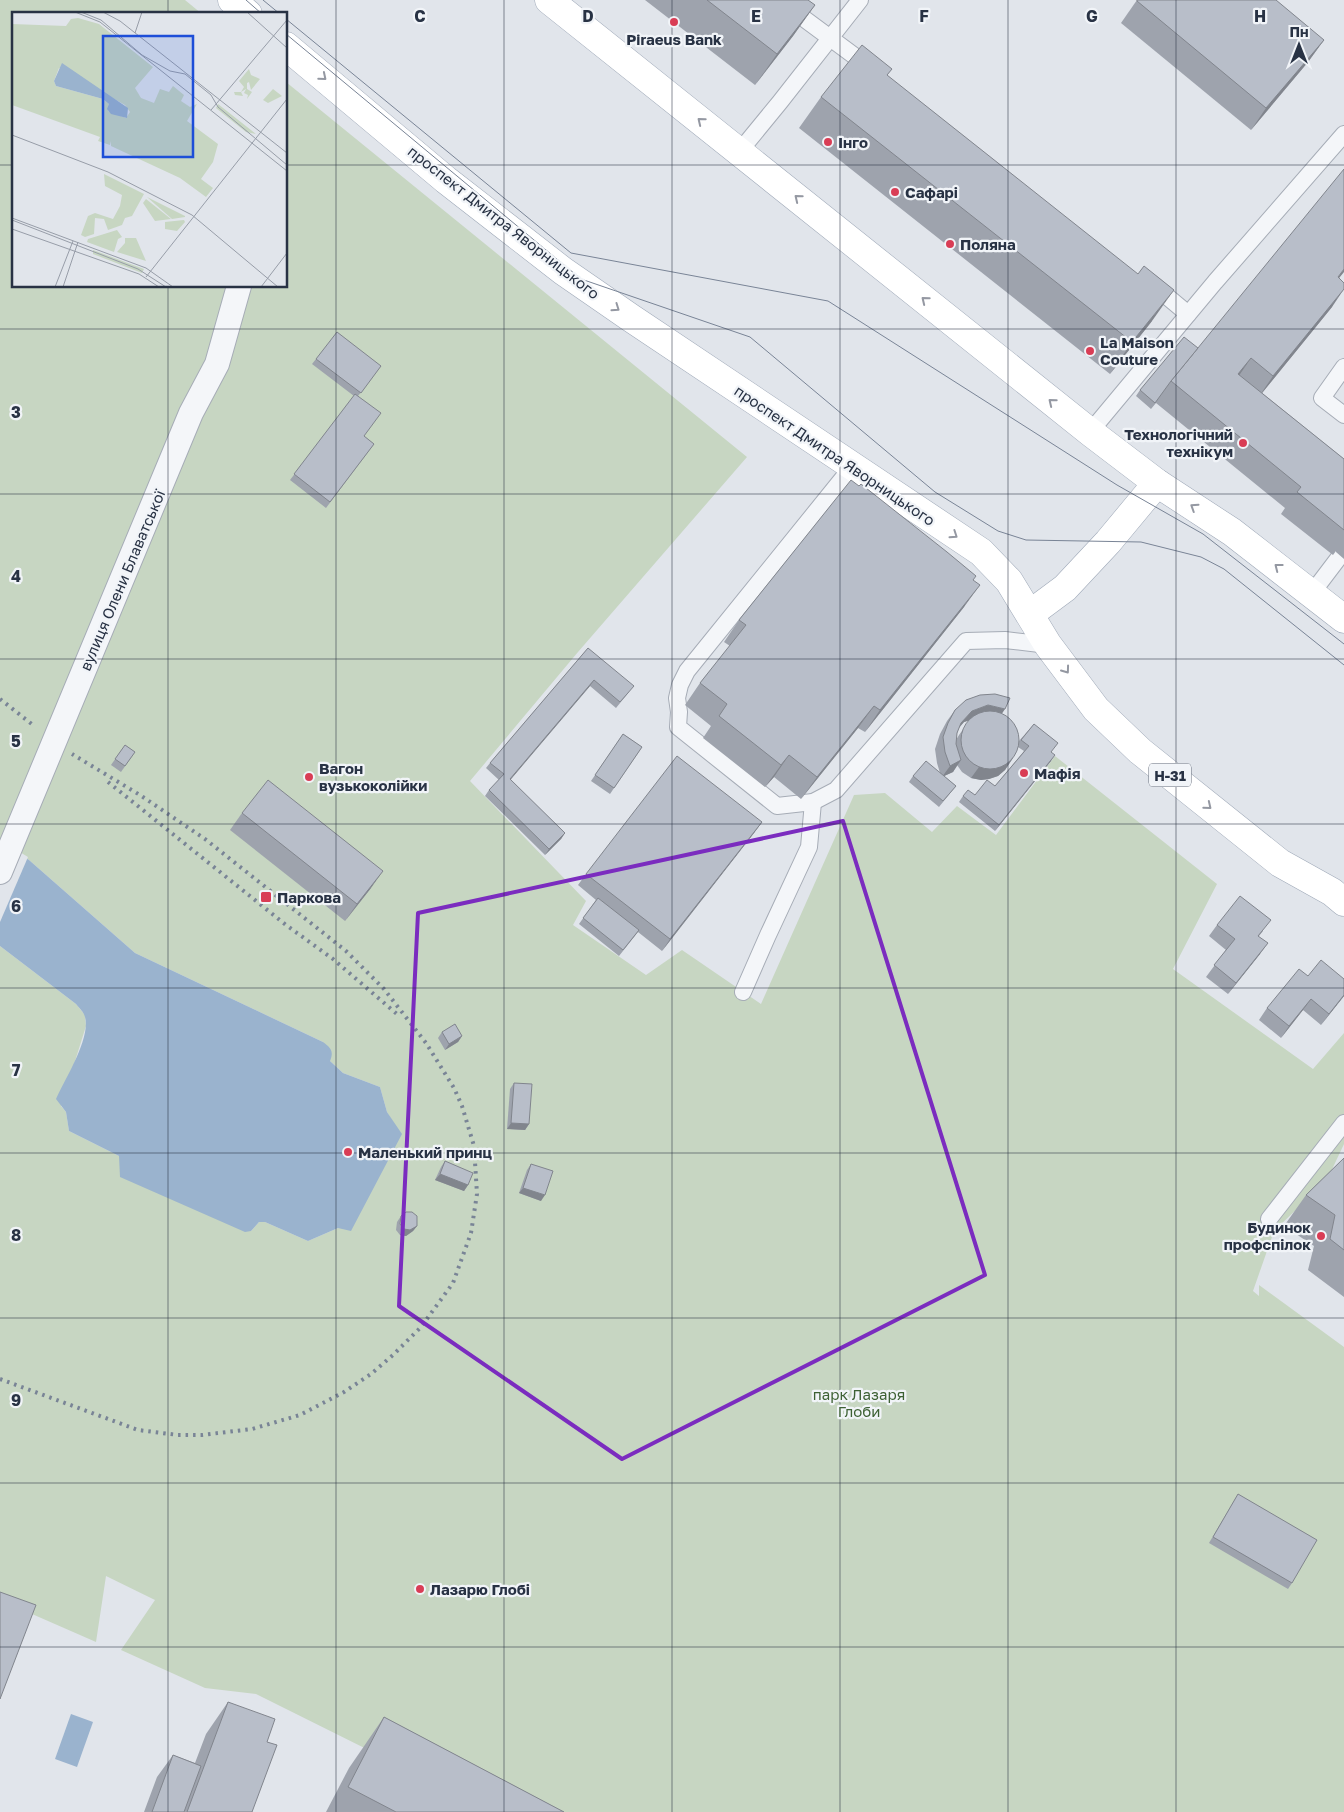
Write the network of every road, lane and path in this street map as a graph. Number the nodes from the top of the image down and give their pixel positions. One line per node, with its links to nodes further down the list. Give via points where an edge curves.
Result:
1 (232, 0): 5 (main road)
2 (549, 0): 10 (main road, one-way to 2)
3 (779, 0): 6 (lane)
4 (860, 0): 6 (lane)
5 (246, 12)
6 (831, 37): 8 (lane); 10 (lane)
7 (288, 48): 21 (main road, проспект Дмитра Яворницького, one-way to 21, via 446,180 563,271 981,552 1009,581)
8 (885, 80)
9 (1344, 134): 13 (lane)
10 (740, 152): 16 (main road, one-way to 10)
11 (1140, 276): 13 (lane)
12 (238, 288): 25 (street, вулиця Олени Блаватської, via 217,364 191,413)
13 (1188, 314): 16 (lane)
14 (1344, 367): 15 (lane, via 1322,398)
15 (1344, 415)
16 (1090, 432): 18 (main road)
17 (843, 478): 24 (lane, via 687,671 676,698 678,727 777,806)
18 (1156, 482): 20 (main road, one-way to 18, via 1232,532); 21 (main road, via 1108,542 1065,588)
19 (1340, 556): 20 (lane)
20 (1312, 593): 22 (main road)
21 (1030, 614): 23 (main road, проспект Дмитра Яворницького / Н-31)
22 (1344, 619)
23 (1048, 645): 24 (lane, via 1005,640 966,641 836,790); 26 (main road, проспект Дмитра Яворницького / Н-31, one-way to 26, via 1096,710 1140,751 1280,863)
24 (813, 802): 27 (lane, via 809,847)
25 (0, 872)
26 (1344, 902)
27 (743, 992)
28 (1344, 1123): 29 (lane)
29 (1269, 1220)

